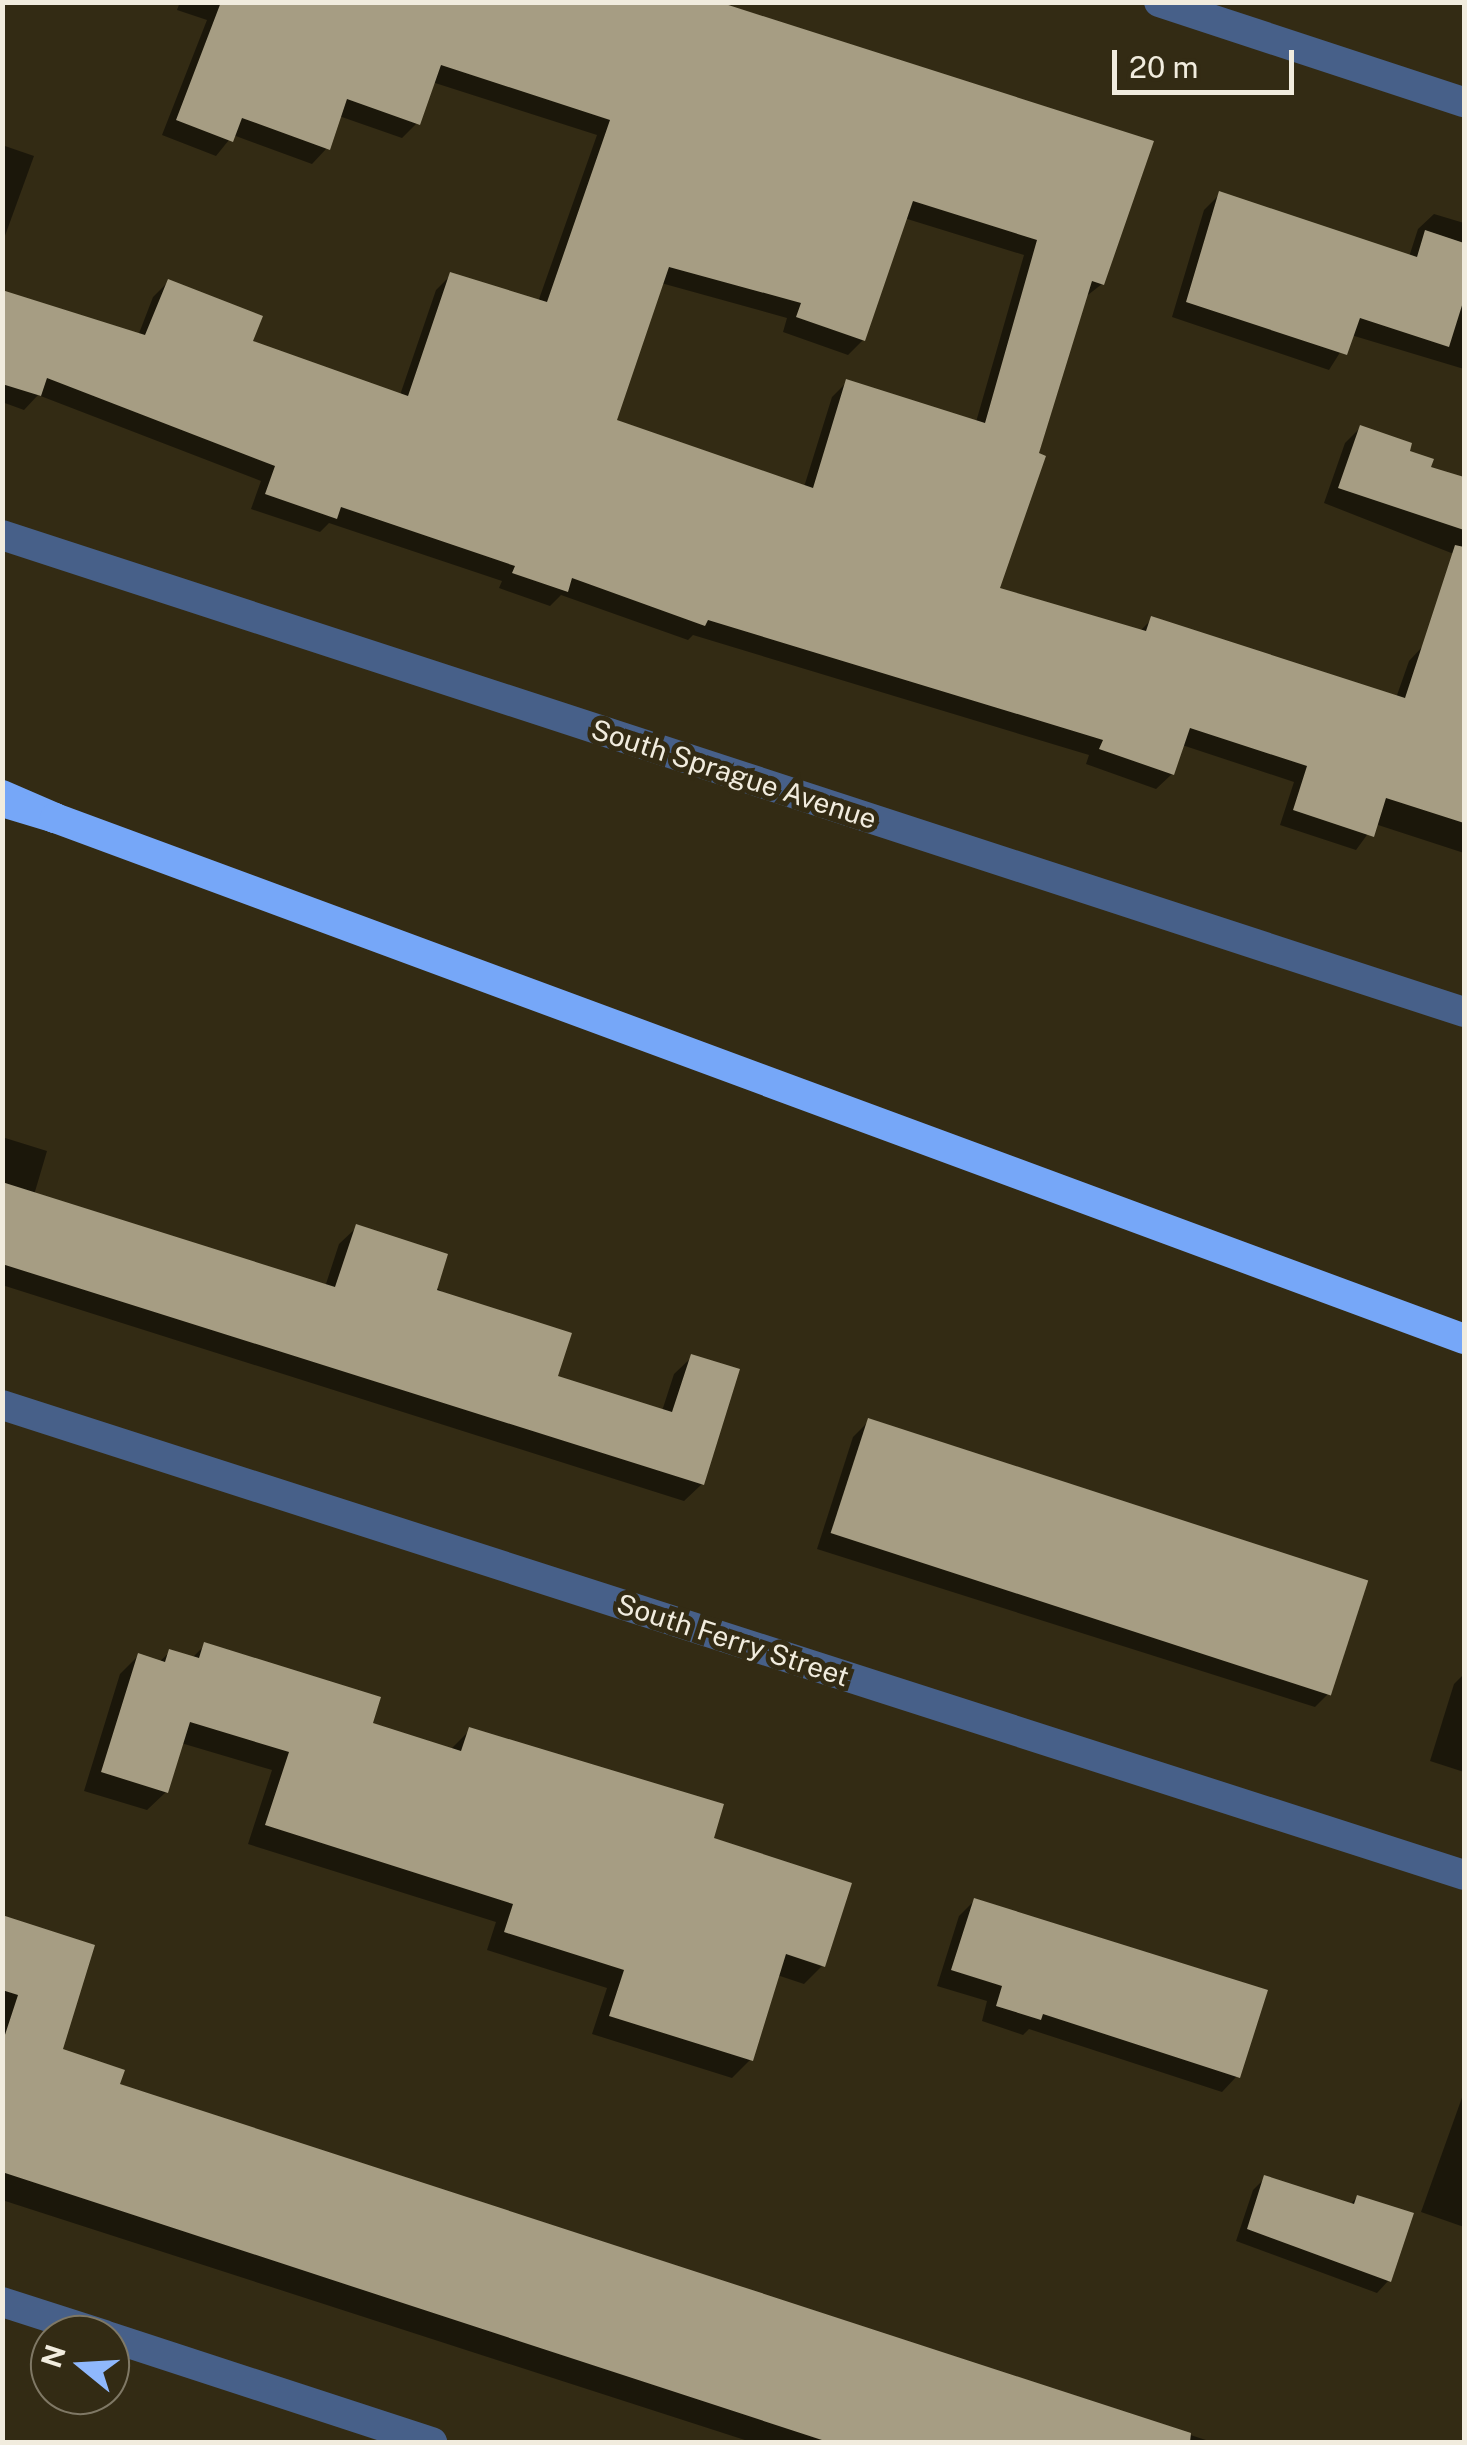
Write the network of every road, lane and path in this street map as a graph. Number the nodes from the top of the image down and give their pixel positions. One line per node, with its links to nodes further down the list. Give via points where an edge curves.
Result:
1 (1159, 2): 2 (street)
2 (1464, 102)
3 (2, 535): 5 (street, South Sprague Avenue)
4 (2, 798): 6 (highway)
5 (1464, 1012)
6 (1464, 1339)
7 (2, 1404): 8 (street, South Ferry Street)
8 (1464, 1875)
9 (2, 2302): 10 (street)
10 (42, 2315)
11 (130, 2344): 12 (street)
12 (432, 2442)

